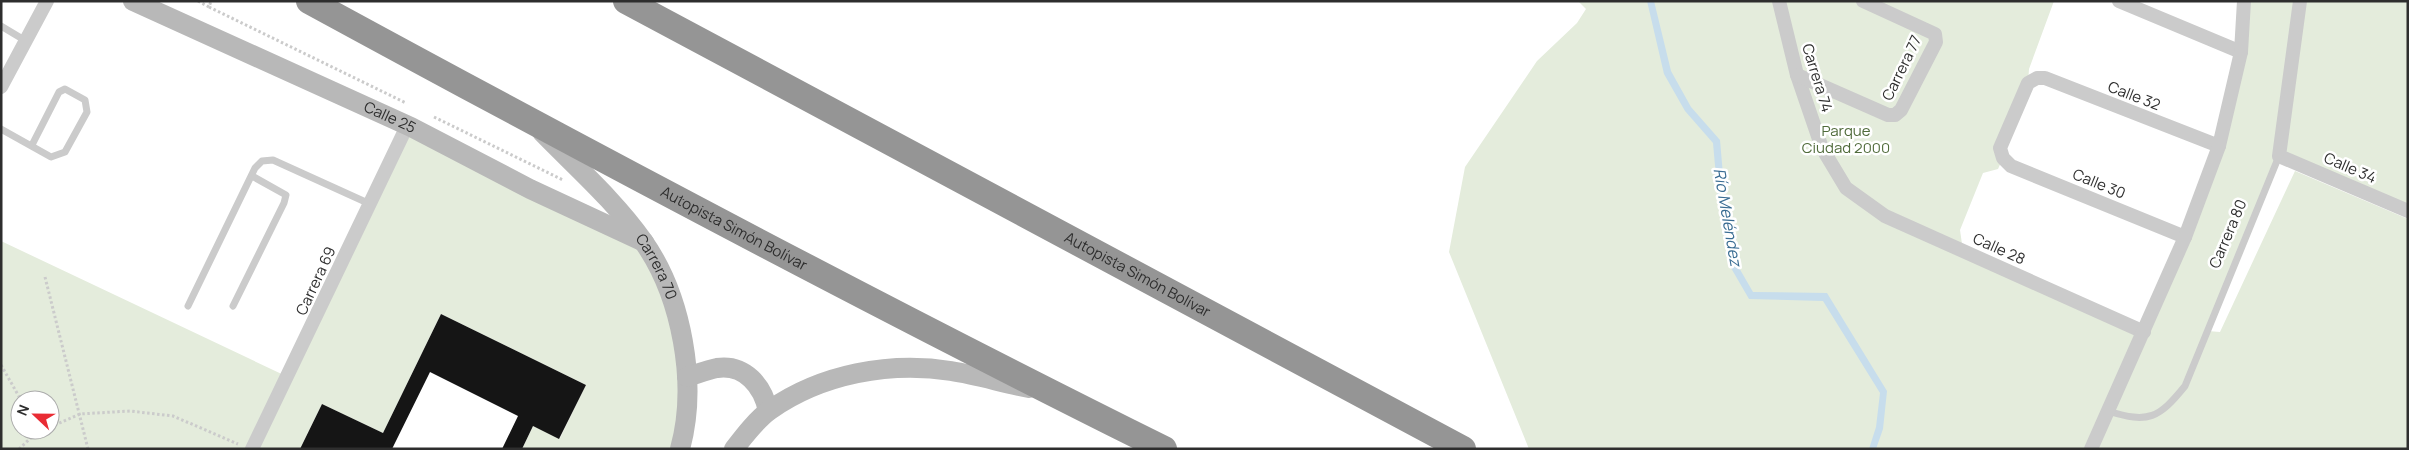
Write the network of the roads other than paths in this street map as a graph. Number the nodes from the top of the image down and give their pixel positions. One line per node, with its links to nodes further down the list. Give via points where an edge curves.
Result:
1 (47, 1): 11 (street)
2 (133, 1): 16 (street, Calle 25)
3 (309, 1): 15 (highway, Autopista Simón Bolívar)
4 (626, 1): 39 (highway, Autopista Simón Bolívar)
5 (1779, 1): 13 (street, Carrera 74)
6 (1863, 1): 13 (street, Carrera 77, via 1934,34 1936,42 1901,110 1896,115 1888,115)
7 (2119, 1): 12 (street)
8 (2244, 1): 12 (street)
9 (2300, 1): 20 (street, Carrera 80)
10 (1, 26): 11 (lane)
11 (26, 40): 14 (street)
12 (2241, 52): 19 (street)
13 (1797, 75): 23 (street, Carrera 74, via 1822,148)
14 (1, 86)
15 (534, 124): 27 (street, Carrera 70, via 625,217); 32 (highway, Autopista Simón Bolívar)
16 (407, 126): 24 (street, Carrera 69); 27 (street, Calle 25, via 530,189)
17 (1, 129): 18 (lane)
18 (32, 145): 18 (lane, via 51,156 65,152 87,112 85,100 64,89 59,92)
19 (2219, 146): 21 (street, Calle 32, via 2038,78 2028,83 2000,148); 26 (street)
20 (2279, 156): 25 (street, Calle 34); 34 (lane, Carrera 80, via 2185,386 2166,409 2148,417 2128,418)
21 (2003, 158): 26 (street, Calle 30, via 2011,166)
22 (252, 176): 24 (lane, via 262,161 273,160); 28 (lane); 29 (lane, via 286,195)
23 (1846, 188): 30 (street, Calle 28, via 1885,216)
24 (370, 204): 35 (street, Carrera 69)
25 (2408, 211)
26 (2185, 237): 30 (street)
27 (644, 242): 31 (street, Carrera 70, via 667,285 681,330)
28 (188, 306)
29 (233, 306)
30 (2144, 332): 34 (street)
31 (687, 377): 33 (street, via 718,368 746,374 758,384); 36 (street, Carrera 70, via 687,407)
32 (1051, 393): 33 (street, via 951,371 887,369 829,381); 38 (highway, Autopista Simón Bolívar)
33 (768, 411): 37 (street)
34 (2108, 412): 40 (street)
35 (245, 447)
36 (680, 449)
37 (734, 449)
38 (1164, 449)
39 (1463, 449)
40 (2091, 449)

